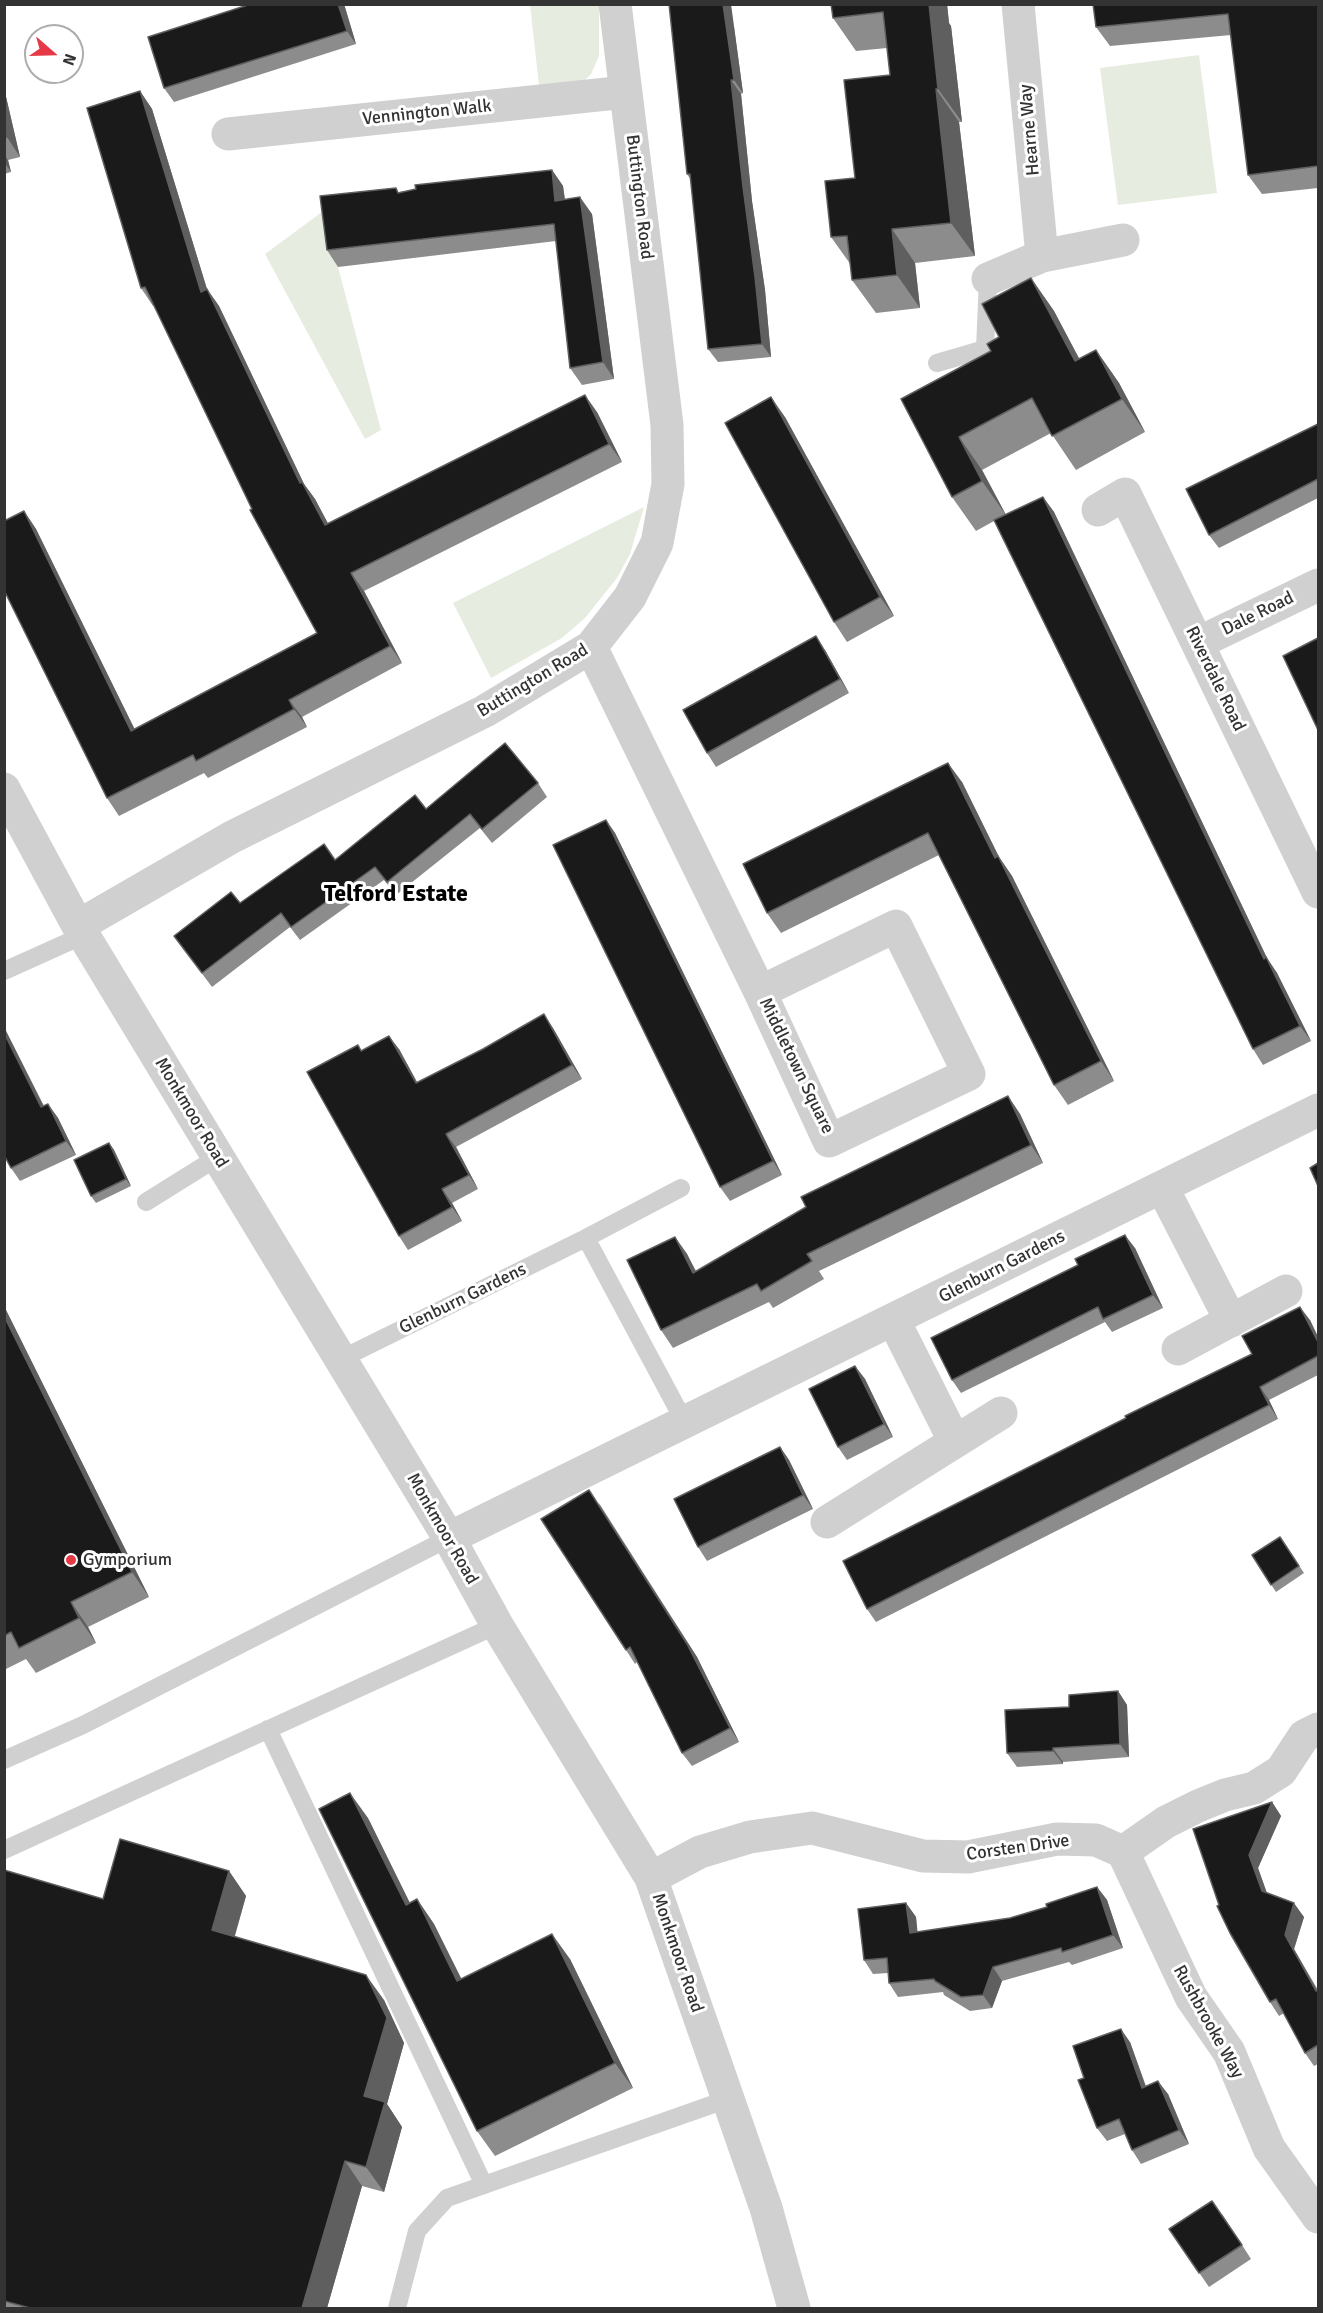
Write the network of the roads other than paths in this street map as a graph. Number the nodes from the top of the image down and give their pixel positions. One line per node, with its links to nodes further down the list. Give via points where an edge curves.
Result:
1 (615, 4): 3 (street, Buttington Road)
2 (1018, 4): 6 (street, Hearne Way)
3 (626, 92): 4 (street, Vennington Walk); 12 (street, Buttington Road, via 667,425 668,484 657,543 630,597)
4 (228, 134)
5 (1123, 240): 6 (street)
6 (1042, 256): 7 (street)
7 (988, 279): 8 (lane, via 985,349)
8 (937, 363)
9 (1098, 510): 11 (street, Riverdale Road, via 1125,494)
10 (1318, 585): 11 (street, Dale Road)
11 (1198, 643): 14 (street, Riverdale Road)
12 (591, 647): 15 (street, Buttington Road, via 485,711 232,837); 17 (street, Middletown Square)
13 (4, 789): 15 (street, Monkmoor Road)
14 (1318, 892)
15 (81, 930): 16 (lane); 19 (street, Monkmoor Road)
16 (4, 971)
17 (760, 992): 17 (street, Middletown Square, via 829,1141 969,1074 896,926)
18 (1318, 1110): 20 (street, Glenburn Gardens)
19 (218, 1157): 22 (lane); 28 (street, Monkmoor Road)
20 (1162, 1187): 25 (street, Glenburn Gardens); 26 (street)
21 (681, 1188): 23 (lane, Glenburn Gardens)
22 (146, 1202)
23 (586, 1238): 28 (lane, Glenburn Gardens); 30 (lane)
24 (1286, 1292): 26 (street)
25 (894, 1320): 30 (street, Glenburn Gardens); 31 (street)
26 (1231, 1321): 27 (street)
27 (1178, 1349)
28 (340, 1359): 33 (street, Monkmoor Road)
29 (1001, 1413): 31 (street)
30 (684, 1421): 33 (street, Glenburn Gardens)
31 (955, 1442): 32 (street)
32 (828, 1522)
33 (449, 1538): 34 (street, Monkmoor Road); 37 (lane, via 82,1725)
34 (497, 1625): 36 (lane); 40 (street, Monkmoor Road)
35 (1318, 1729): 39 (street, via 1304,1736 1281,1771 1254,1788 1225,1795 1166,1822)
36 (268, 1730): 38 (lane); 42 (lane)
37 (4, 1760)
38 (4, 1850)
39 (1123, 1852): 40 (street, Corsten Drive, via 1096,1840 1057,1839 968,1857 923,1856 812,1828 750,1837 700,1852); 43 (street, Rushbrooke Way, via 1191,1997 1229,2052 1269,2148)
40 (651, 1878): 41 (street, Monkmoor Road)
41 (728, 2098): 42 (lane); 45 (street, Monkmoor Road, via 766,2208)
42 (484, 2185): 44 (lane, via 447,2198 417,2231)
43 (1318, 2217)
44 (397, 2308)
45 (794, 2308)

